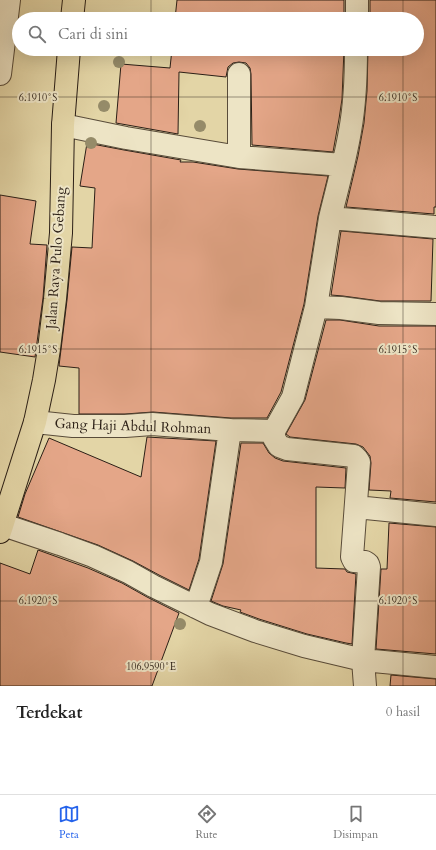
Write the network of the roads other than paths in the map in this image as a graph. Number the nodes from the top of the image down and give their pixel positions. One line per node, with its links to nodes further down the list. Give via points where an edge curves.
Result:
1 (8, 0): 8 (street)
2 (74, 0): 4 (main road)
3 (357, 0): 5 (street)
4 (73, 12)
5 (357, 12)
6 (68, 56): 10 (main road, Jalan Raya Pulo Gebang)
7 (356, 56): 12 (street, via 354,104)
8 (0, 74)
9 (239, 74): 11 (street)
10 (63, 125): 11 (street); 17 (main road, Jalan Raya Pulo Gebang, via 61,233 55,299 44,380)
11 (239, 157): 12 (street)
12 (343, 165): 13 (street)
13 (330, 218): 14 (street); 15 (street)
14 (436, 227)
15 (316, 307): 16 (street, via 379,313); 19 (street, via 293,397)
16 (436, 314)
17 (35, 422): 18 (street, Gang Haji Abdul Rohman, via 88,426 152,424); 22 (main road, Jalan Raya Pulo Gebang)
18 (230, 430): 19 (street, Gang Haji Abdul Rohman); 23 (street, via 216,533)
19 (274, 431): 20 (street, via 274,438 279,446 287,449 354,456 359,462)
20 (356, 507): 21 (street); 24 (street, via 352,557 354,561 365,562 369,567)
21 (436, 515)
22 (1, 527): 23 (street, via 60,544 112,564)
23 (196, 607): 24 (street, via 255,631)
24 (363, 660): 25 (street); 26 (street)
25 (436, 667)
26 (365, 686)

